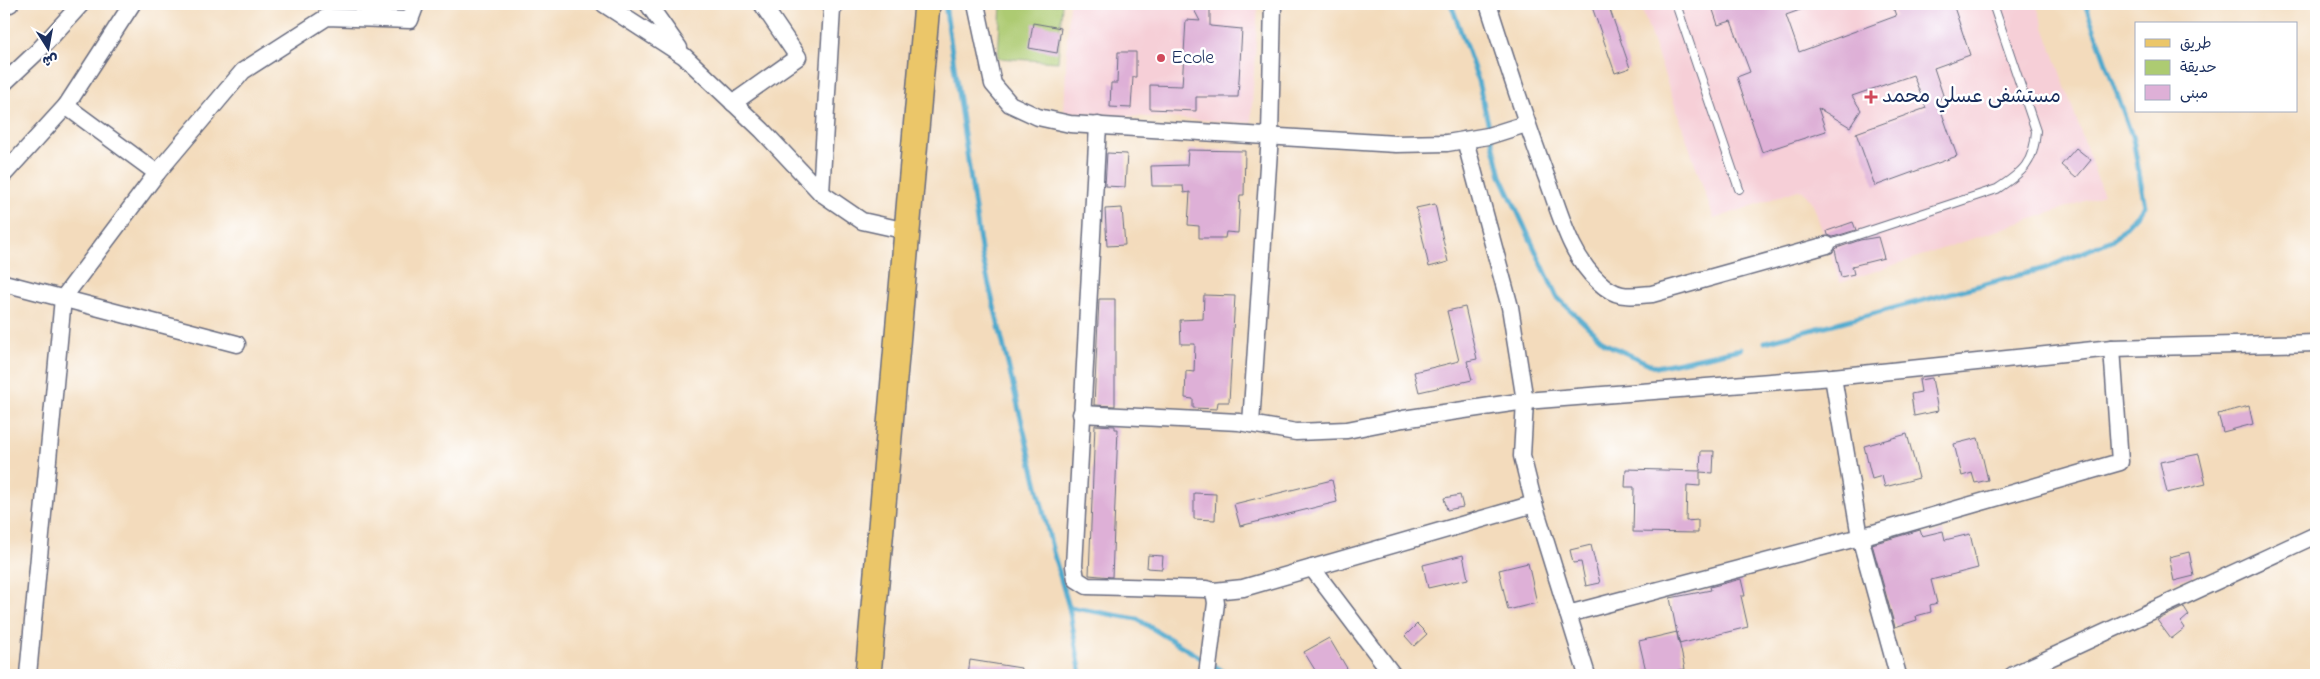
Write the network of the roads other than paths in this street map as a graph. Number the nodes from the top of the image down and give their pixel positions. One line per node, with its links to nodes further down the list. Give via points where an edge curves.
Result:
1 (10, 4): 15 (street)
2 (81, 4): 17 (street, via 40,50)
3 (132, 4): 19 (street)
4 (416, 4): 24 (street, via 410,20 327,17 276,48 243,71)
5 (604, 4): 16 (street)
6 (648, 4): 16 (street)
7 (762, 4): 18 (street, via 798,56)
8 (836, 4): 27 (street, via 832,9)
9 (927, 4): 28 (main road)
10 (976, 4): 21 (street, via 993,84 1010,104 1038,117)
11 (1273, 4): 22 (street)
12 (1488, 4): 20 (street)
13 (1676, 4): 26 (lane)
14 (1993, 4): 29 (lane, via 2036,131 2035,148 2027,164 2018,175 1997,188)
15 (4, 6)
16 (684, 56): 18 (street)
17 (4, 83)
18 (733, 103): 27 (street)
19 (66, 106): 24 (street); 25 (street)
20 (1526, 124): 23 (street); 29 (street, via 1581,264 1600,284 1622,297 1652,294)
21 (1098, 126): 22 (street); 37 (street)
22 (1270, 136): 23 (street, via 1396,144); 38 (street)
23 (1465, 140): 36 (street, via 1510,307)
24 (157, 173): 31 (street)
25 (4, 174)
26 (1739, 189)
27 (821, 193): 28 (street, via 862,221)
28 (907, 231): 46 (main road)
29 (1827, 246)
30 (4, 283): 31 (street)
31 (63, 298): 33 (street); 45 (street)
32 (2316, 343): 34 (street)
33 (236, 344)
34 (2112, 348): 35 (street); 41 (street, via 2120,462)
35 (1833, 377): 36 (street); 41 (street)
36 (1525, 401): 38 (street, via 1347,430 1296,432); 39 (street, via 1522,456)
37 (1081, 414): 38 (street); 43 (street, via 1076,578 1087,586)
38 (1250, 424)
39 (1534, 504): 42 (street); 44 (street)
40 (2316, 535): 51 (street)
41 (1860, 537): 44 (street); 50 (street)
42 (1312, 568): 43 (street, via 1243,588); 48 (street)
43 (1214, 591): 47 (street, via 1216,603)
44 (1568, 614): 49 (street)
45 (28, 675)
46 (868, 675)
47 (1207, 675)
48 (1393, 675)
49 (1587, 675)
50 (1898, 675)
51 (2013, 675)

